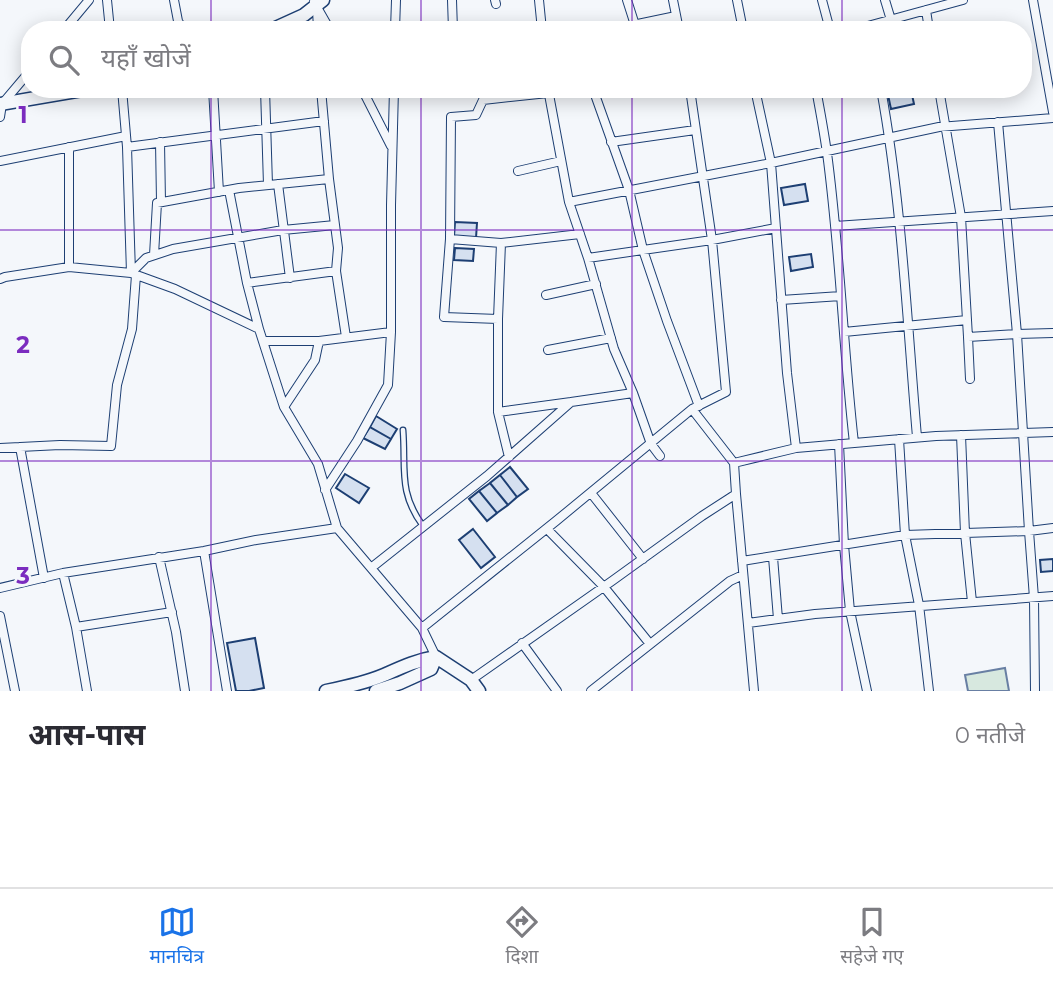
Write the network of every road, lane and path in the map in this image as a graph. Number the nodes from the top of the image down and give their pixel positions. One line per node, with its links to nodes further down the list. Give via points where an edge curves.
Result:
1 (89, 0): 19 (street)
2 (107, 0): 20 (street)
3 (174, 0): 21 (street)
4 (396, 0): 25 (street)
5 (452, 0): 26 (street)
6 (539, 0): 27 (street)
7 (627, 0): 28 (street)
8 (673, 0): 17 (street)
9 (737, 0): 31 (street)
10 (822, 0): 32 (street)
11 (885, 0): 18 (street)
12 (963, 0): 15 (street)
13 (1034, 0): 51 (street)
14 (318, 2): 22 (street); 23 (street); 24 (street)
15 (950, 2): 16 (street)
16 (926, 10): 18 (street); 33 (street)
17 (676, 16): 29 (street); 30 (street)
18 (891, 20)
19 (72, 21)
20 (109, 21)
21 (178, 21)
22 (291, 21)
23 (318, 21)
24 (326, 21)
25 (395, 21)
26 (453, 21)
27 (541, 21)
28 (634, 21)
29 (653, 21)
30 (677, 21)
31 (741, 21)
32 (828, 21)
33 (928, 21)
34 (21, 82): 50 (street)
35 (47, 98): 50 (street)
36 (123, 98): 59 (street)
37 (213, 98): 58 (street)
38 (265, 98): 56 (street)
39 (322, 98): 53 (street)
40 (366, 98): 65 (street)
41 (394, 98): 65 (street)
42 (497, 98): 90 (street, via 483,100 476,115 451,117)
43 (549, 98): 68 (street)
44 (596, 98): 62 (street)
45 (691, 98): 57 (street)
46 (757, 98): 69 (street)
47 (818, 98): 66 (street)
48 (883, 98): 60 (street)
49 (940, 98): 55 (street)
50 (1, 108)
51 (1053, 112)
52 (1053, 118): 54 (street)
53 (324, 121): 56 (street); 72 (street)
54 (998, 122): 55 (street); 81 (street)
55 (945, 127): 60 (street); 82 (street)
56 (266, 129): 58 (street); 74 (street)
57 (695, 130): 62 (street); 71 (street)
58 (215, 134): 61 (street); 77 (street)
59 (126, 136): 63 (street); 64 (street)
60 (890, 138): 66 (street); 83 (street)
61 (160, 142): 64 (street); 78 (street)
62 (611, 142): 76 (street)
63 (69, 147): 67 (street); 96 (street)
64 (127, 147): 98 (street)
65 (392, 149): 110 (street)
66 (827, 151): 69 (street); 85 (street)
67 (0, 161)
68 (561, 161): 70 (street); 79 (street)
69 (771, 163): 71 (street); 86 (street)
70 (518, 171)
71 (704, 176): 76 (street); 91 (street)
72 (329, 179): 73 (street); 84 (street)
73 (278, 184): 74 (street); 87 (street)
74 (268, 185): 75 (street)
75 (229, 190): 77 (street); 89 (street)
76 (628, 190): 79 (street); 93 (street)
77 (219, 192): 78 (street)
78 (161, 202): 94 (street, via 157,203)
79 (569, 202): 88 (street)
80 (1053, 211): 81 (street)
81 (1007, 214): 82 (street); 113 (street)
82 (961, 216): 83 (street); 107 (street)
83 (899, 220): 85 (street); 108 (street)
84 (335, 225): 87 (street); 97 (street)
85 (835, 226): 104 (street)
86 (776, 228): 91 (street); 105 (street)
87 (283, 230): 89 (street); 99 (street)
88 (580, 233): 92 (street); 95 (street)
89 (238, 238): 94 (street); 101 (street)
90 (450, 239): 92 (street); 106 (street, via 444,317)
91 (712, 240): 93 (street); 124 (street, via 726,391)
92 (501, 243): 106 (street)
93 (643, 250): 95 (street); 124 (street)
94 (154, 255): 98 (street)
95 (588, 258): 102 (street)
96 (69, 267): 98 (street); 100 (street)
97 (336, 271): 99 (street); 114 (street)
98 (133, 274): 109 (street); 135 (street, via 132,329 117,385 111,446)
99 (290, 278): 101 (street)
100 (0, 279)
101 (247, 283): 109 (street)
102 (596, 284): 103 (street); 116 (street)
103 (546, 295)
104 (841, 296): 105 (street); 111 (street)
105 (781, 300): 137 (street)
106 (498, 319): 125 (street)
107 (967, 320): 108 (street); 115 (street)
108 (907, 326): 111 (street); 130 (street)
109 (259, 329): 117 (street)
110 (391, 332): 114 (street); 141 (street, via 388,384)
111 (844, 332): 132 (street)
112 (1053, 332): 113 (street)
113 (1017, 334): 115 (street); 128 (street)
114 (346, 337): 118 (street)
115 (968, 337): 120 (street)
116 (611, 338): 119 (street); 121 (street)
117 (262, 341): 118 (street); 123 (street)
118 (319, 341): 123 (street, via 315,360)
119 (548, 350)
120 (970, 379)
121 (633, 393): 122 (street); 133 (street)
122 (571, 402): 125 (street); 139 (street)
123 (284, 407): 141 (street, via 318,464)
124 (696, 408): 133 (street); 140 (street)
125 (498, 412): 139 (street)
126 (403, 430): 144 (lane, via 406,492 413,513)
127 (1053, 432): 128 (street)
128 (1023, 433): 129 (street); 148 (street)
129 (961, 435): 130 (street); 149 (street)
130 (917, 437): 131 (street)
131 (899, 439): 132 (street); 150 (street)
132 (854, 443): 134 (street)
133 (650, 444): 138 (street); 142 (street)
134 (839, 444): 137 (street); 151 (street)
135 (20, 447): 136 (street); 160 (street)
136 (0, 448)
137 (796, 448): 140 (street)
138 (660, 456)
139 (509, 457): 144 (street)
140 (734, 463): 143 (street)
141 (325, 490): 145 (street)
142 (591, 493): 147 (street); 155 (street)
143 (736, 494): 155 (street); 156 (street)
144 (424, 526): 157 (street)
145 (337, 528): 152 (street); 157 (street)
146 (1053, 528): 148 (street)
147 (547, 529): 161 (street); 173 (street)
148 (1029, 531): 149 (street); 164 (street)
149 (965, 533): 150 (street); 165 (street)
150 (905, 535): 151 (street); 166 (street)
151 (844, 545): 154 (street); 167 (street)
152 (204, 551): 153 (street); 181 (street)
153 (159, 557): 158 (street); 168 (street)
154 (774, 557): 156 (street); 170 (street)
155 (643, 559): 161 (street)
156 (742, 561): 159 (street)
157 (371, 568): 173 (street)
158 (63, 573): 160 (street); 172 (street)
159 (743, 575): 171 (street); 175 (street)
160 (44, 578): 162 (street)
161 (604, 587): 174 (street); 175 (street)
162 (0, 588)
163 (1053, 596): 164 (street)
164 (1034, 598): 165 (street); 190 (street)
165 (972, 602): 166 (street)
166 (919, 605): 167 (street); 189 (street)
167 (850, 611): 170 (street); 188 (street)
168 (172, 612): 172 (street); 180 (street)
169 (0, 616): 178 (street)
170 (778, 619): 171 (street)
171 (748, 623): 187 (street)
172 (76, 626): 179 (street)
173 (422, 628): 176 (street)
174 (522, 643): 177 (street); 185 (street)
175 (650, 645): 186 (street)
176 (436, 657): 177 (street); 182 (street, via 351,687); 183 (street, via 431,669)
177 (469, 682): 184 (street)
178 (15, 691)
179 (87, 691)
180 (185, 691)
181 (227, 691)
182 (326, 691)
183 (376, 691)
184 (479, 691)
185 (557, 691)
186 (591, 691)
187 (754, 691)
188 (867, 691)
189 (929, 691)
190 (1035, 691)

